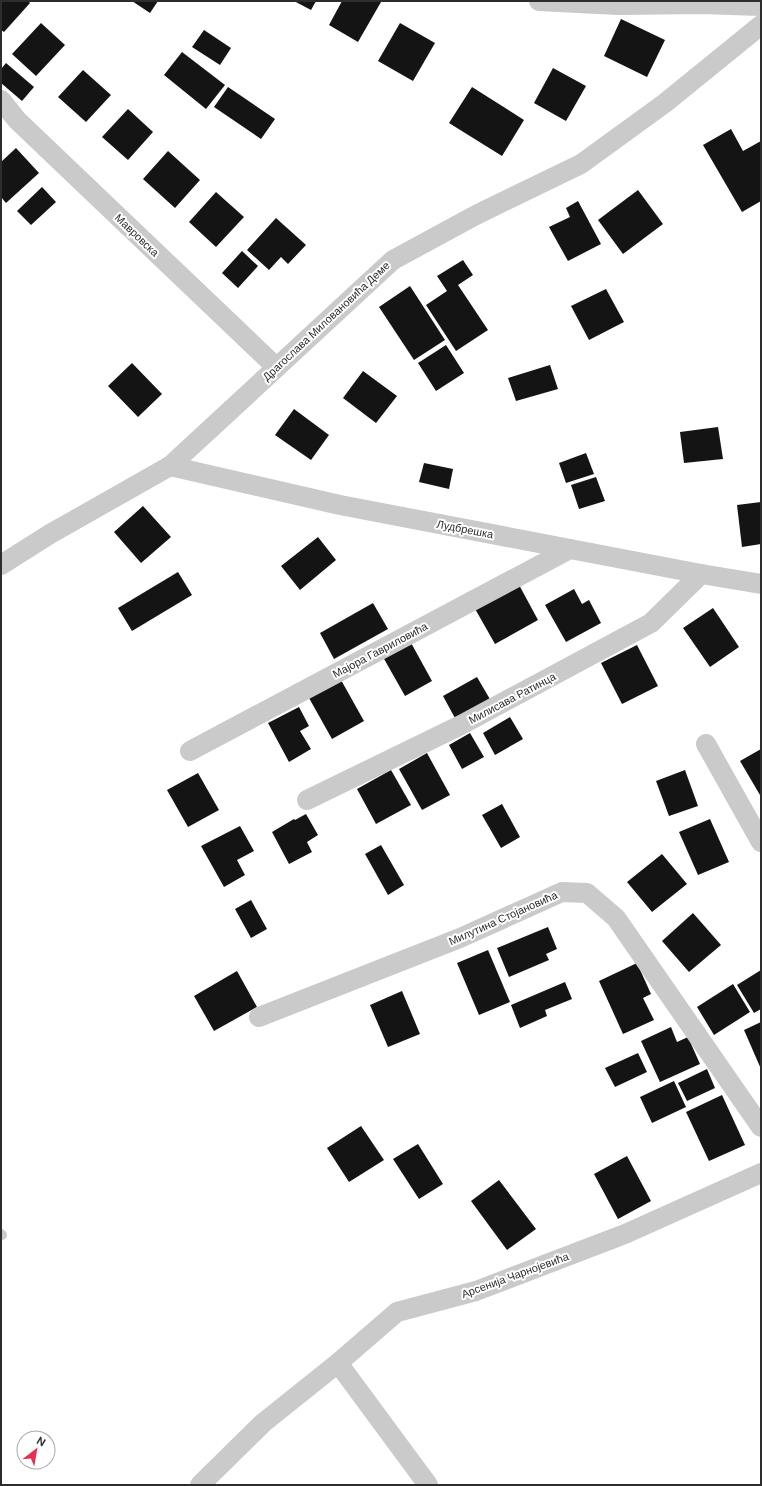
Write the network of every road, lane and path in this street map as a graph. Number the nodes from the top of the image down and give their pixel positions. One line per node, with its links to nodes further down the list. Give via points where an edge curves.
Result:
1 (539, 1): 2 (street, via 618,5)
2 (761, 6)
3 (761, 25): 5 (street, Драгослава Миловановића Деме, via 665,103 581,164 476,215 393,260)
4 (1, 100): 5 (street, Мавровска, via 23,125)
5 (276, 367): 6 (street, Драгослава Миловановића Деме)
6 (170, 466): 7 (street, Лудбрешка, via 340,505); 8 (street, Драгослава Миловановића Деме)
7 (570, 549): 9 (street, Лудбрешка); 12 (street, Мајора Гавриловића)
8 (1, 565)
9 (702, 574): 10 (street, Лудбрешка); 13 (street, Милисава Ратинца, via 652,623 461,725)
10 (761, 584)
11 (706, 744): 14 (street)
12 (190, 751)
13 (307, 800)
14 (761, 842)
15 (259, 1017): 16 (street, Милутина Стојановића, via 460,938 562,892 587,892 616,918)
16 (761, 1127)
17 (761, 1173): 18 (street, Арсенија Чарнојевића, via 625,1234 484,1288 397,1312)
18 (338, 1363): 19 (street, Арсенија Чарнојевића, via 263,1423); 20 (street)
19 (200, 1485)
20 (428, 1485)

